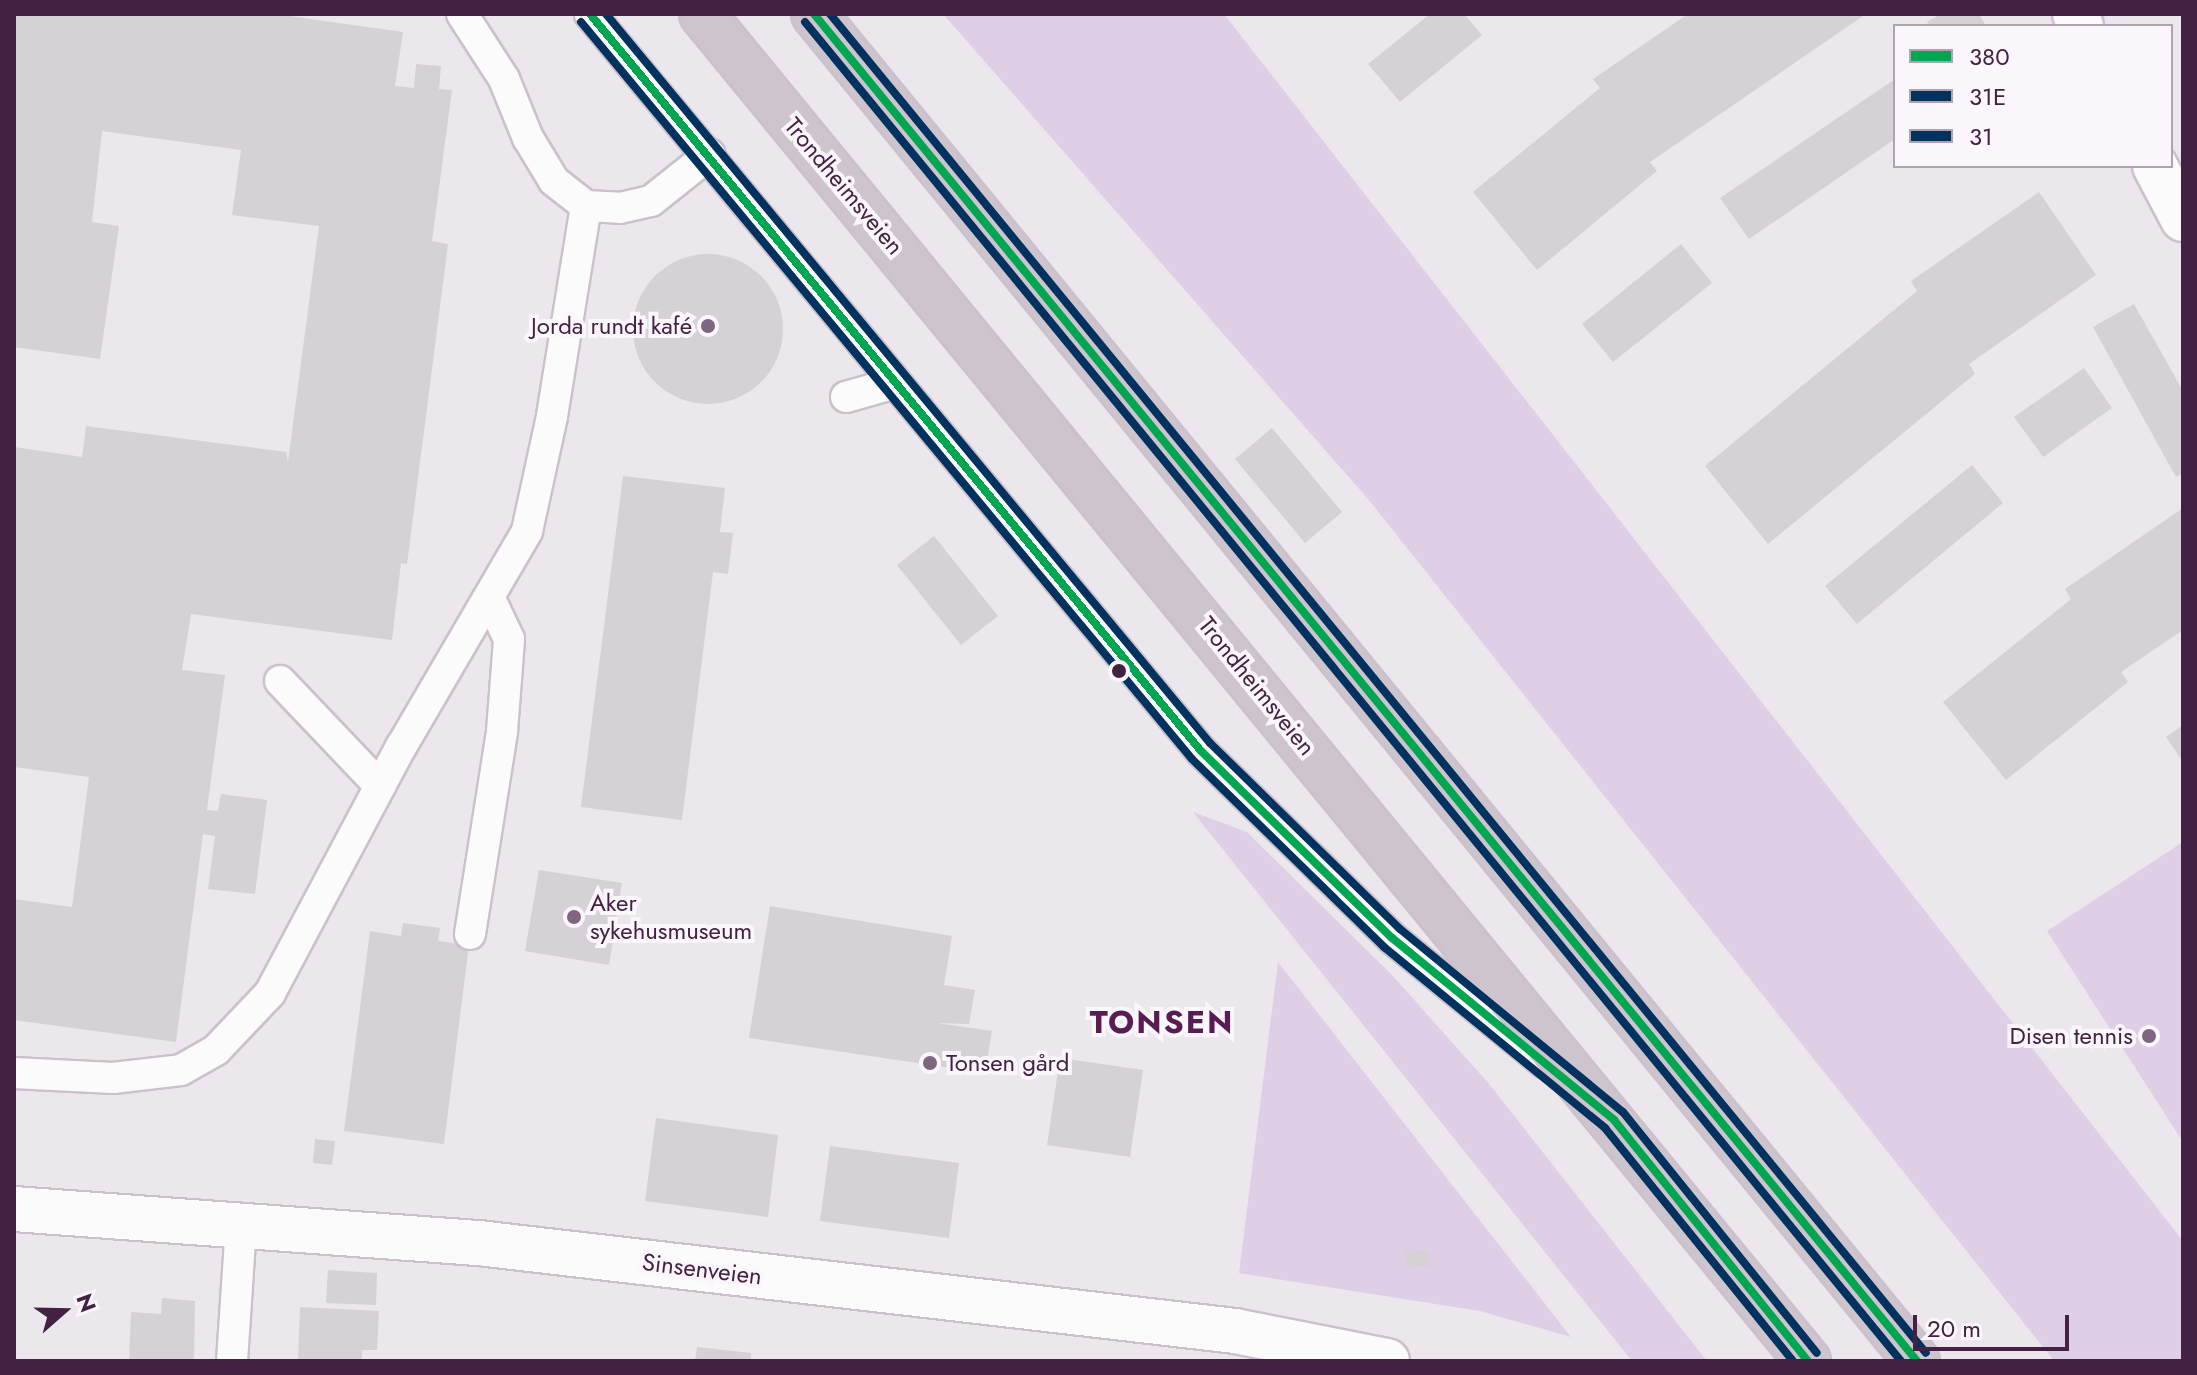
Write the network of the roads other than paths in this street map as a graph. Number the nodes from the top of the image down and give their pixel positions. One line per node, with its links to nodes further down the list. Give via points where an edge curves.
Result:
1 (462, 14): 7 (lane, via 504,79 528,138 554,181)
2 (590, 14): 5 (lane)
3 (702, 14): 16 (highway, Trondheimsveien)
4 (814, 14): 23 (highway)
5 (710, 154): 7 (lane, via 651,201 620,208); 9 (lane)
6 (2156, 168): 8 (street)
7 (586, 206): 11 (lane, via 552,416 527,531)
8 (2183, 219)
9 (895, 383): 10 (lane); 16 (lane, via 1201,751 1392,938)
10 (846, 397)
11 (490, 599): 13 (lane); 14 (lane, via 509,639 502,731)
12 (280, 681): 13 (lane)
13 (380, 786): 15 (lane, via 270,993 216,1050 181,1070 113,1078)
14 (470, 934)
15 (14, 1073)
16 (1614, 1120): 22 (highway, Trondheimsveien)
17 (14, 1209): 18 (street, Sinsenveien)
18 (241, 1226): 19 (street, Sinsenveien, via 487,1244); 20 (lane)
19 (1226, 1346): 21 (street, Sinsenveien)
20 (232, 1361)
21 (1387, 1361)
22 (1808, 1361)
23 (1917, 1361)

